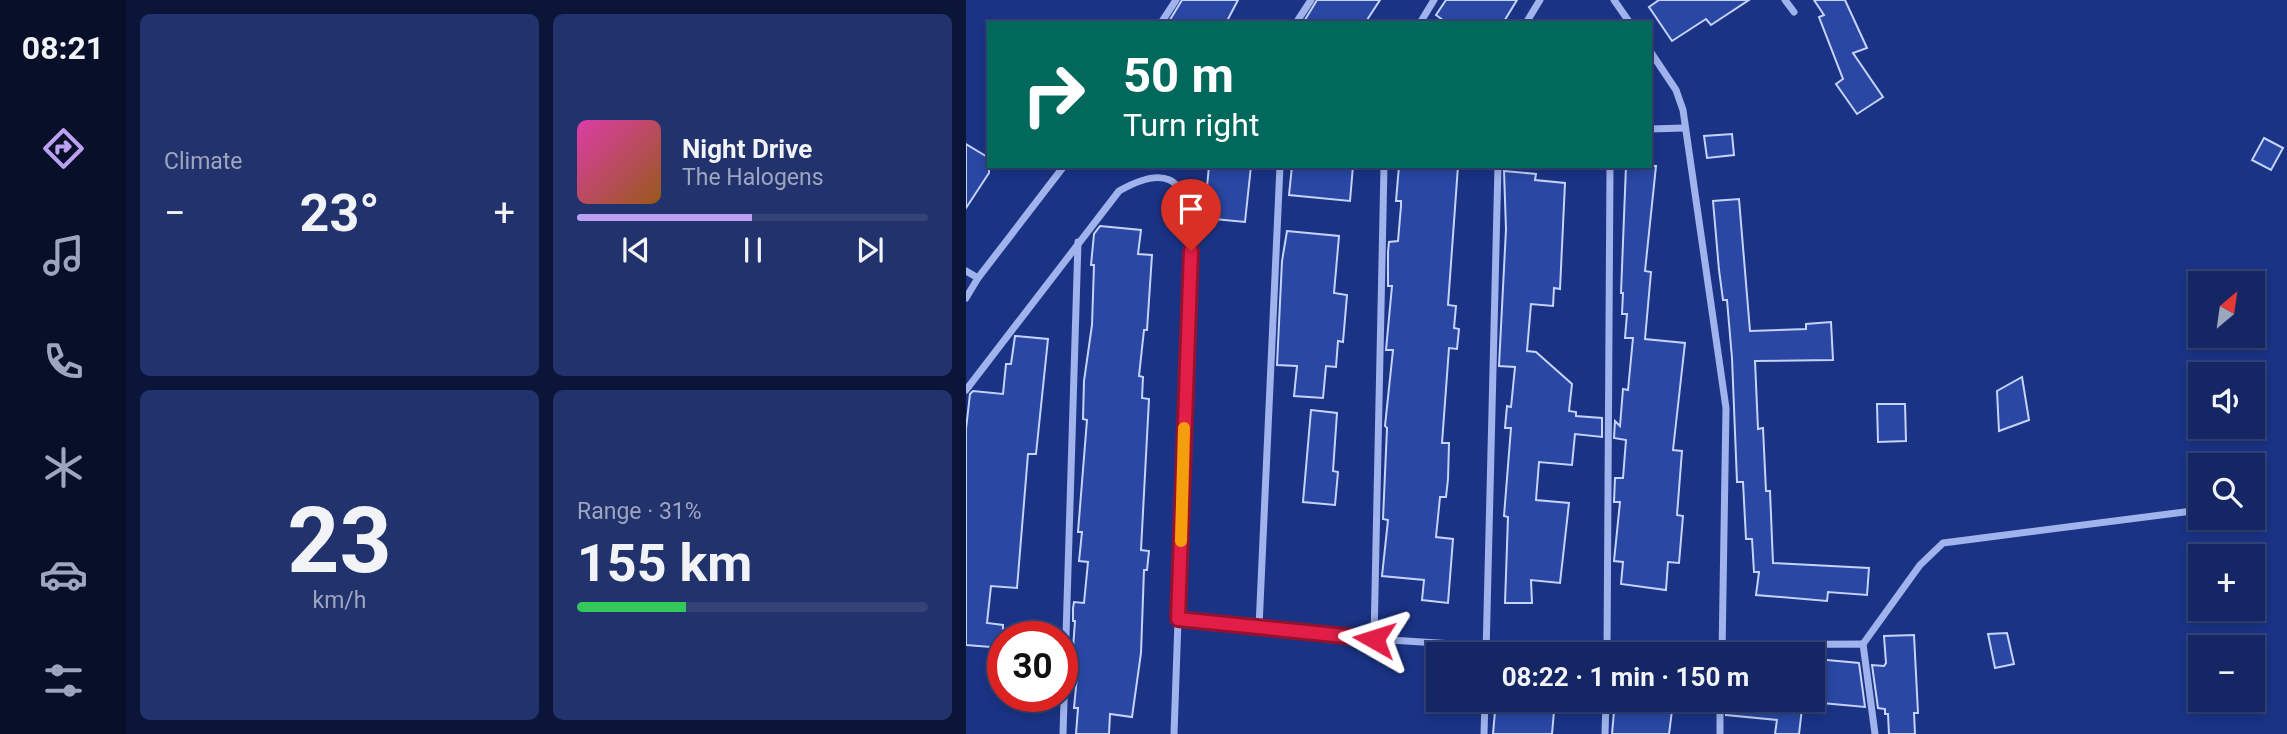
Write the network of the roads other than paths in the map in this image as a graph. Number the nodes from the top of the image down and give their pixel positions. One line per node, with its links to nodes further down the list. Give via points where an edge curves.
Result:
1 (1176, 0): 8 (street)
2 (1311, 0): 9 (street)
3 (1434, 0): 10 (street)
4 (1540, 0): 11 (street)
5 (1614, 0): 12 (street)
6 (1785, 0): 7 (street)
7 (1794, 12)
8 (1162, 21)
9 (1297, 21)
10 (1421, 21)
11 (1527, 21)
12 (1629, 21)
13 (1652, 54): 14 (street, via 1676,90)
14 (1684, 128): 15 (street); 32 (street, via 1726,408)
15 (1652, 129)
16 (1062, 168): 23 (street)
17 (1280, 168): 28 (street)
18 (1384, 168): 29 (street)
19 (1498, 168): 30 (street)
20 (1610, 168): 31 (street)
21 (1078, 242): 25 (street); 27 (street, via 1119,191 1135,182 1150,177 1167,179 1181,188 1188,200 1192,225); 39 (street)
22 (966, 271): 23 (street)
23 (978, 278): 24 (street)
24 (966, 298)
25 (966, 390)
26 (2188, 512): 35 (street, via 1943,543 1920,565)
27 (1178, 619): 28 (street); 40 (street)
28 (1259, 626): 29 (street)
29 (1374, 639): 33 (street)
30 (1486, 642)
31 (1608, 642)
32 (1722, 642)
33 (1426, 644)
34 (1825, 644): 35 (street)
35 (1863, 644): 44 (street)
36 (1485, 712): 41 (street)
37 (1606, 712): 42 (street)
38 (1720, 712): 43 (street)
39 (1063, 734)
40 (1174, 734)
41 (1484, 734)
42 (1605, 734)
43 (1720, 734)
44 (1875, 734)

